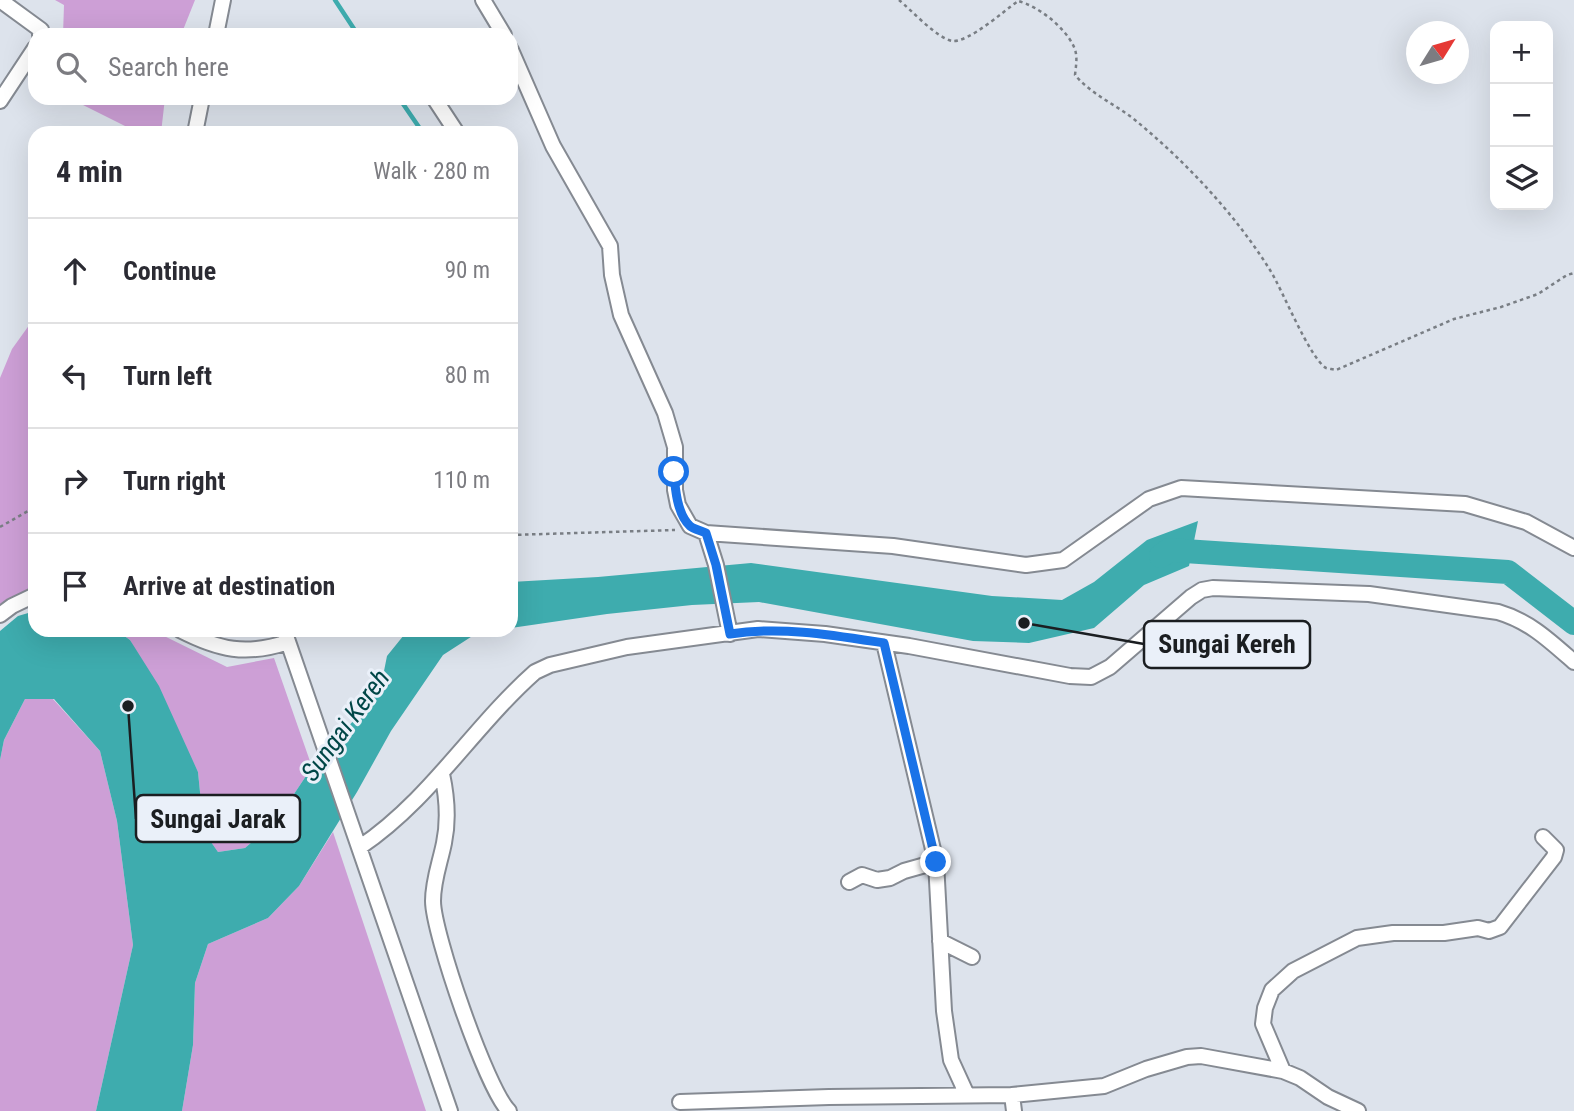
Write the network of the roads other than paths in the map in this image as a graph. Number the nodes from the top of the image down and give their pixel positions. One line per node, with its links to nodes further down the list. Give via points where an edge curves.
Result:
1 (223, 0): 5 (street)
2 (483, 0): 6 (street)
3 (0, 1): 4 (street)
4 (39, 28)
5 (217, 28)
6 (497, 28)
7 (28, 59): 9 (street)
8 (518, 66): 14 (street, via 553,146 610,246 621,315 665,412 675,447 678,505 690,526)
9 (0, 101)
10 (201, 105): 12 (street)
11 (439, 105): 13 (street)
12 (196, 126)
13 (452, 126)
14 (706, 533): 15 (street, via 892,546 1026,565 1063,560 1149,499 1181,488 1465,504 1527,522); 18 (street)
15 (1574, 548)
16 (28, 598): 17 (street)
17 (0, 615)
18 (729, 629): 22 (street, via 825,634); 24 (street, via 627,647 535,671)
19 (194, 637): 20 (street, via 238,651 271,648)
20 (285, 637)
21 (286, 637): 26 (street)
22 (884, 643): 23 (street, via 1091,677 1110,667 1191,597 1213,588 1369,594 1498,612 1533,626); 27 (street)
23 (1574, 662)
24 (442, 774): 26 (street, via 386,829); 36 (street, via 447,824 434,884 437,927 476,1044)
25 (1543, 837): 31 (street, via 1556,850 1554,857 1500,927 1357,938 1293,971 1272,990 1263,1024)
26 (358, 842): 35 (street)
27 (936, 862): 28 (street, via 890,878 863,875); 29 (street)
28 (849, 882)
29 (940, 941): 30 (street); 32 (street, via 951,1060)
30 (972, 957)
31 (1283, 1071): 33 (street, via 1186,1057 1104,1086); 38 (street)
32 (967, 1095): 33 (street); 34 (street)
33 (1012, 1095): 37 (street)
34 (680, 1102)
35 (450, 1111)
36 (509, 1111)
37 (1014, 1111)
38 (1358, 1111)

